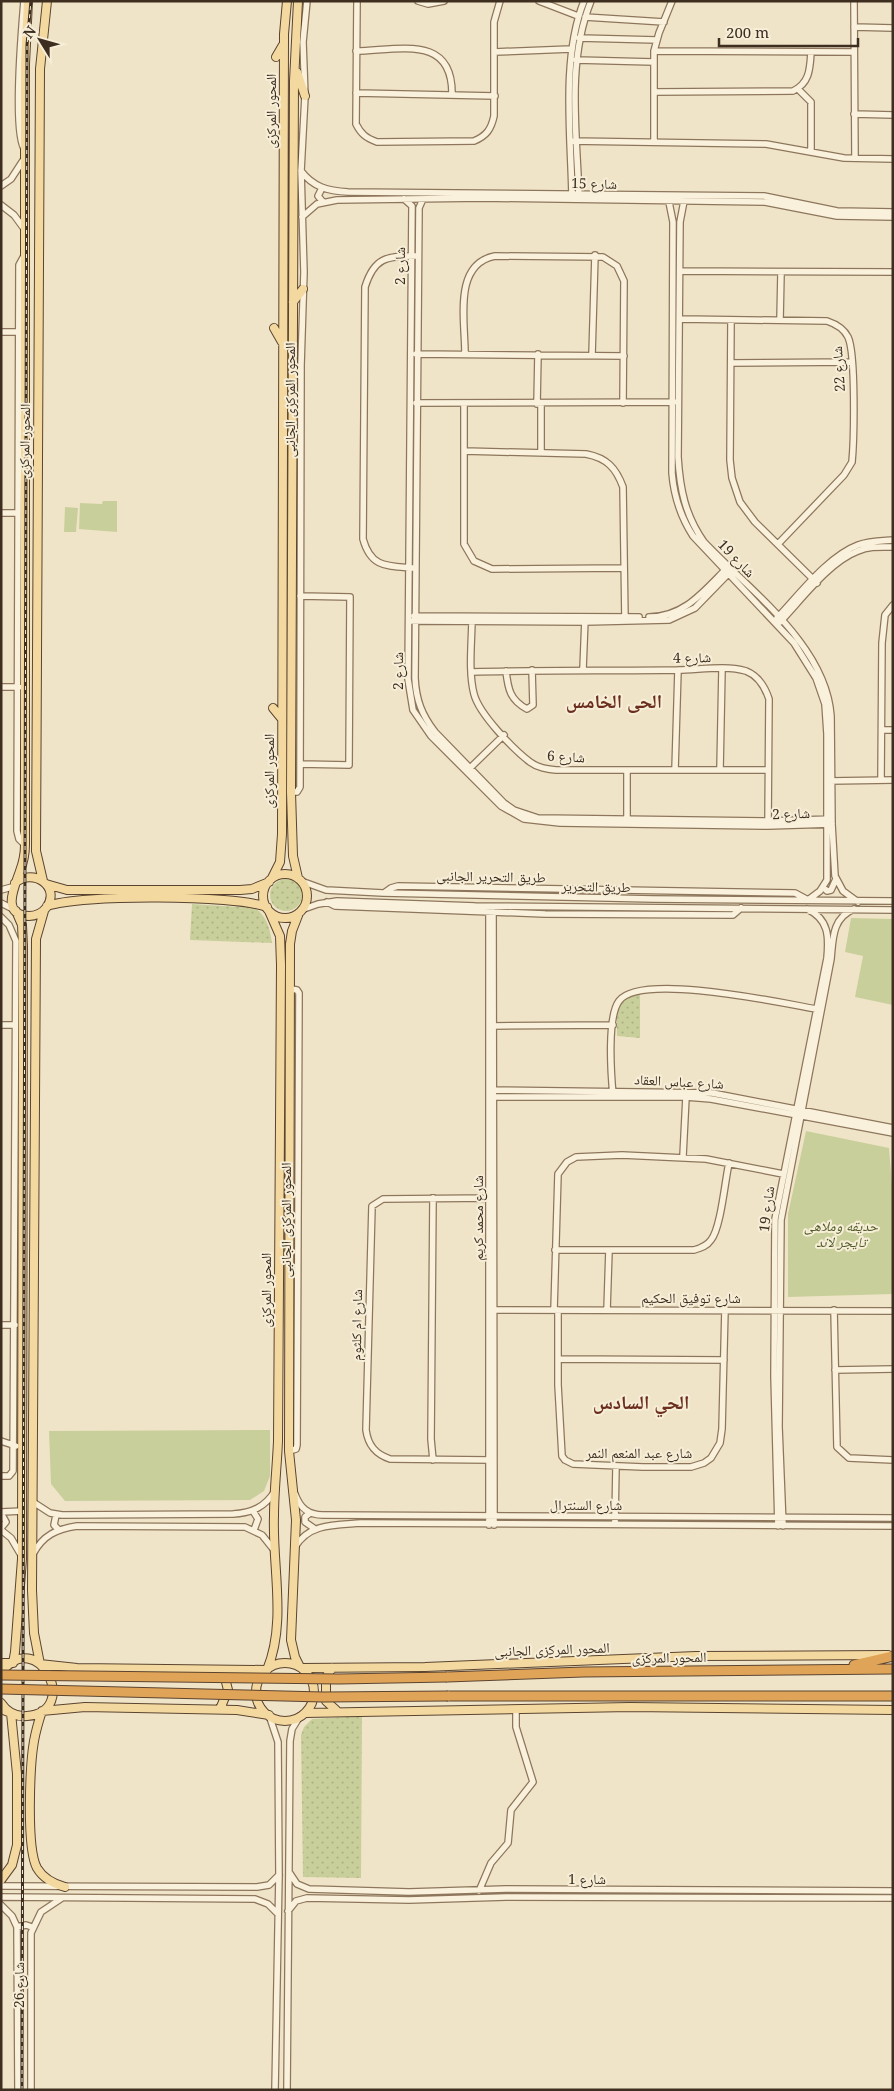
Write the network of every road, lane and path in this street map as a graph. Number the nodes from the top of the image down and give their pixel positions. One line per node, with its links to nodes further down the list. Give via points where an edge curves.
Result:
1 (26, 1): 44 (main road, المحور المركزى)
2 (47, 1): 71 (main road, المحور المركزى, via 40,69 43,248)
3 (287, 1): 22 (main road, المحور المركزى)
4 (298, 1): 32 (main road, المحور المركزى)
5 (307, 1): 37 (street, المحور المركزى الجانبى, via 302,42)
6 (357, 1): 24 (street)
7 (418, 1): 8 (street, via 428,4)
8 (444, 1)
9 (500, 1): 26 (street, via 494,22)
10 (539, 1): 15 (street)
11 (584, 1): 15 (street)
12 (591, 1): 16 (street)
13 (672, 1): 17 (street)
14 (854, 1): 18 (street)
15 (578, 16): 23 (street)
16 (585, 17): 17 (street); 20 (street)
17 (664, 22): 21 (street)
18 (854, 27): 19 (street); 28 (street)
19 (893, 28)
20 (579, 38): 21 (street); 30 (street)
21 (657, 40): 25 (street)
22 (284, 44): 29 (main road); 75 (main road, المحور المركزى)
23 (571, 49): 26 (street); 30 (street)
24 (356, 51): 35 (street); 36 (street, via 433,52 444,59 450,70)
25 (654, 51): 27 (street); 31 (street)
26 (494, 52): 38 (street)
27 (810, 52): 28 (street); 33 (street, via 808,78)
28 (854, 52): 39 (street)
29 (276, 58)
30 (574, 62): 31 (street); 41 (street)
31 (654, 62): 34 (street)
32 (294, 67): 37 (main road); 76 (main road, المحور المركزى)
33 (798, 89): 34 (street, via 788,93); 43 (street, via 811,102)
34 (654, 92): 42 (street)
35 (356, 93): 36 (street); 38 (street, via 356,124 368,139 377,142 474,142 492,128)
36 (452, 95): 38 (street)
37 (305, 96): 47 (street, المحور المركزى الجانبى)
38 (495, 96)
39 (854, 114): 40 (street); 45 (street)
40 (893, 115)
41 (573, 141): 42 (street); 51 (street)
42 (654, 142): 43 (street, via 766,144)
43 (811, 151): 45 (street)
44 (26, 154): 48 (street, via 11,179); 62 (main road, المحور المركزى)
45 (854, 158): 46 (street)
46 (893, 159)
47 (301, 171): 49 (street, شارع 15); 60 (street, المحور المركزى الجانبى)
48 (1, 186)
49 (322, 188): 50 (street, شارع 15); 56 (street, via 318,196)
50 (440, 196): 51 (street, شارع 15); 53 (street, شارع 15)
51 (575, 198): 54 (street, شارع 15); 57 (street, شارع 15)
52 (404, 199): 53 (street, شارع 15); 56 (street, شارع 15); 65 (street, شارع 2, via 412,206)
53 (423, 199): 66 (street, شارع 2, via 419,208)
54 (715, 199): 55 (street, شارع 15); 59 (street, شارع 15, via 764,196 837,211); 61 (street, شارع 15, via 765,202 837,216)
55 (684, 201): 57 (street, شارع 15); 67 (street, شارع 19, via 680,215)
56 (322, 202): 60 (street)
57 (669, 202): 72 (street, شارع 19, via 673,222)
58 (1, 205): 62 (street)
59 (893, 212)
60 (302, 217): 70 (street, المحور المركزى الجانبى)
61 (893, 217)
62 (25, 230): 63 (main road, المحور المركزى)
63 (25, 254): 74 (main road, المحور المركزى); 83 (street, via 19,265)
64 (595, 255): 87 (street, via 495,256 479,262 465,283); 89 (street); 90 (street, via 617,266 624,281)
65 (411, 256): 66 (street); 85 (street, شارع 2); 109 (street, via 391,256 378,262 369,273 365,287 363,539 366,552 375,561 387,566)
66 (419, 256): 86 (street, شارع 2)
67 (680, 271): 69 (street); 73 (street, شارع 19)
68 (893, 272): 69 (street)
69 (781, 273): 80 (street)
70 (303, 289): 76 (main road); 116 (street, المحور المركزى الجانبى)
71 (39, 296): 74 (main road); 158 (main road, المحور المركزى, via 36,844 38,864)
72 (672, 296): 73 (street); 93 (street, شارع 19)
73 (680, 296): 78 (street, شارع 19)
74 (25, 297): 118 (main road, المحور المركزى)
75 (283, 302): 77 (main road); 84 (main road, المحور المركزى)
76 (293, 302): 100 (main road, المحور المركزى)
77 (275, 304)
78 (680, 319): 79 (street, شارع 22); 93 (street, شارع 19)
79 (731, 320): 80 (street, شارع 22); 92 (street)
80 (780, 320): 91 (street, شارع 22, via 836,324 849,338)
81 (274, 328): 84 (main road)
82 (1, 332): 83 (street)
83 (20, 332): 105 (street)
84 (283, 344): 101 (main road, المحور المركزى, via 278,451)
85 (411, 354): 86 (street); 94 (street, شارع 2)
86 (418, 354): 87 (street); 94 (street, شارع 2)
87 (465, 354): 88 (street)
88 (538, 354): 89 (street); 97 (street)
89 (592, 355): 90 (street)
90 (624, 356): 95 (street)
91 (852, 362): 92 (street); 107 (street, شارع 22, via 853,446 849,469)
92 (731, 364): 107 (street, via 732,478 740,502)
93 (676, 402): 95 (street); 111 (street, شارع 19, via 672,473 678,506 693,536)
94 (414, 403): 96 (street); 109 (street, شارع 2)
95 (623, 403): 97 (street)
96 (464, 404): 97 (street); 98 (street)
97 (539, 404): 99 (street)
98 (464, 452): 99 (street); 110 (street, via 464,544 474,561 492,568)
99 (541, 453): 110 (street, via 596,456 614,468 623,488)
100 (293, 455): 101 (main road, via 290,464); 102 (main road, المحور المركزى)
101 (282, 462): 103 (main road, المحور المركزى)
102 (293, 485): 103 (main road, via 286,483); 115 (main road, المحور المركزى)
103 (282, 493): 114 (main road, المحور المركزى)
104 (1, 513): 105 (street)
105 (18, 513): 118 (street)
106 (893, 540): 112 (street, via 872,541 844,552)
107 (778, 544): 112 (street)
108 (893, 547): 112 (street, via 859,550)
109 (414, 568): 119 (street, شارع 2)
110 (624, 568): 122 (street)
111 (728, 570): 122 (street, via 680,611); 123 (street, شارع 19)
112 (816, 581): 123 (street)
113 (274, 582): 114 (main road)
114 (282, 582): 115 (main road); 135 (main road, المحور المركزى)
115 (293, 582): 124 (main road, المحور المركزى)
116 (300, 596): 125 (street, المحور المركزى الجانبى); 139 (street, via 350,597 349,765)
117 (893, 605): 136 (street, via 885,615 882,643)
118 (22, 610): 133 (street); 154 (main road, المحور المركزى)
119 (413, 618): 120 (street); 140 (street, شارع 2, via 416,693 423,722)
120 (472, 619): 121 (street); 131 (street, شارع 6)
121 (585, 620): 122 (street); 126 (street)
122 (625, 620)
123 (778, 621): 147 (street, شارع 19, via 806,659 822,690)
124 (293, 642): 125 (main road); 148 (main road, المحور المركزى)
125 (300, 647): 139 (street, المحور المركزى الجانبى)
126 (583, 669): 128 (street, شارع 4); 129 (street, شارع 4)
127 (722, 669): 129 (street, شارع 4); 143 (street); 144 (street, شارع 4, via 748,672 766,688 769,699)
128 (532, 670): 130 (street, شارع 4); 130 (street, via 533,705 527,709 511,697)
129 (678, 670): 142 (street)
130 (506, 671): 131 (street, شارع 4)
131 (472, 672): 138 (street, شارع 6, via 479,707)
132 (1, 687): 133 (street)
133 (19, 687): 154 (street, via 17,835)
134 (273, 708): 135 (main road)
135 (282, 718): 149 (main road, المحور المركزى)
136 (882, 730): 137 (street); 145 (street)
137 (893, 730)
138 (504, 735): 140 (street); 141 (street, شارع 6, via 531,762 547,769)
139 (300, 764): 148 (street, المحور المركزى الجانبى, via 300,787)
140 (468, 770): 151 (street, شارع 2, via 512,814 538,820)
141 (627, 770): 142 (street, شارع 6); 151 (street)
142 (675, 770): 143 (street, شارع 6)
143 (720, 770): 144 (street, شارع 6)
144 (768, 770): 153 (street, شارع 4)
145 (881, 780): 146 (street); 147 (street)
146 (893, 780)
147 (829, 781): 152 (street, شارع 19)
148 (291, 792): 150 (main road, المحور المركزى)
149 (281, 807): 150 (main road); 157 (main road, المحور المركزى, via 281,857)
150 (291, 807): 155 (main road, المحور المركزى, via 293,861)
151 (627, 821): 153 (street, شارع 2)
152 (829, 821): 153 (street, شارع 2); 156 (street, شارع 19); 160 (street, شارع 19, via 828,876)
153 (768, 824)
154 (25, 845): 159 (main road, المحور المركزى, via 24,858)
155 (299, 879): 157 (main road, via 285,874); 163 (street, طريق التحرير); 188 (main road, via 306,889 307,898)
156 (836, 879): 160 (street, via 830,890); 173 (street, via 843,891)
157 (270, 880): 162 (main road, via 258,887 240,890); 179 (main road, via 264,892)
158 (45, 883): 159 (main road, via 31,876); 162 (main road, via 63,889); 176 (main road, via 50,893)
159 (13, 885): 161 (street); 183 (main road, via 10,898)
160 (823, 887): 169 (street)
161 (1, 890)
162 (125, 890): 166 (main road)
163 (328, 891): 164 (street, طريق التحرير); 172 (street, via 324,895)
164 (384, 893): 167 (street, طريق التحرير); 169 (street, طريق التحرير الجانبى, via 402,886 795,893)
165 (893, 895): 170 (street)
166 (125, 899): 176 (main road, via 73,900); 179 (main road, via 238,900)
167 (653, 899): 168 (street, طريق التحرير); 180 (street)
168 (670, 899): 169 (street, طريق التحرير); 181 (street)
169 (808, 900): 173 (street, طريق التحرير)
170 (886, 901): 171 (street, طريق التحرير); 173 (street, طريق التحرير)
171 (893, 901)
172 (327, 902): 175 (street, طريق التحرير); 187 (street, via 334,906); 188 (street, طريق التحرير)
173 (858, 902)
174 (1, 903): 183 (street)
175 (475, 906): 177 (street, طريق التحرير); 187 (street)
176 (46, 908): 183 (main road, via 33,916); 210 (main road, via 36,940 40,1097)
177 (594, 908): 180 (street, طريق التحرير); 190 (street)
178 (741, 908): 181 (street, طريق التحرير); 182 (street, طريق التحرير); 190 (street, via 733,915)
179 (268, 909): 188 (main road, via 284,918); 219 (main road, المحور المركزى, via 281,943 276,1071)
180 (651, 909): 181 (street, طريق التحرير)
181 (670, 909)
182 (808, 909): 184 (street, طريق التحرير); 194 (street)
183 (16, 910): 195 (main road, via 22,925)
184 (854, 910): 185 (street, طريق التحرير); 193 (street)
185 (885, 910): 186 (street, طريق التحرير); 191 (street)
186 (893, 910)
187 (466, 911): 189 (street)
188 (300, 912): 197 (main road, المحور المركزى, via 290,937)
189 (491, 912): 190 (street); 202 (street, شارع محمد كريم)
190 (584, 914)
191 (893, 914)
192 (1, 918): 195 (street)
193 (837, 924): 194 (street, via 831,921); 196 (street, شارع 19)
194 (825, 925): 196 (street, شارع 19)
195 (20, 946): 200 (street); 208 (main road)
196 (829, 959): 198 (street, شارع 19); 206 (street, شارع 19)
197 (291, 988): 220 (main road, المحور المركزى); 243 (street, المحور المركزى الجانبى, via 298,992 299,1002 297,1445)
198 (816, 1009): 201 (street, via 703,990 644,989 622,998 615,1008); 206 (street, شارع 19)
199 (1, 1025): 200 (street)
200 (15, 1025): 208 (street)
201 (613, 1025): 202 (street); 204 (street)
202 (492, 1026): 203 (street, شارع محمد كريم)
203 (493, 1094): 204 (street, شارع عباس العقاد); 216 (street, شارع محمد كريم)
204 (613, 1094): 205 (street, شارع عباس العقاد); 206 (street, شارع عباس العقاد, via 712,1094)
205 (686, 1097): 206 (street, شارع عباس العقاد); 212 (street)
206 (798, 1113): 207 (street, شارع عباس العقاد); 209 (street, شارع عباس العقاد); 214 (street, شارع 19); 228 (street, شارع 19, via 781,1220)
207 (893, 1128)
208 (20, 1131): 234 (main road)
209 (893, 1133)
210 (35, 1156): 211 (main road); 217 (main road)
211 (44, 1156)
212 (683, 1156): 213 (street, شارع عبد المنعم النمر); 223 (street, شارع عبد المنعم النمر, via 581,1157 567,1162 558,1174)
213 (729, 1162): 214 (street, شارع عبد المنعم النمر); 224 (street, via 715,1234 707,1245 694,1250)
214 (783, 1174): 228 (street, شارع 19, via 775,1219)
215 (433, 1198): 216 (street, شارع ام كلثوم); 244 (street); 244 (street, شارع ام كلثوم, via 383,1199 371,1208 366,1430 370,1445 382,1456)
216 (492, 1198): 229 (street, شارع محمد كريم)
217 (35, 1201): 218 (main road); 226 (main road)
218 (44, 1201)
219 (280, 1210): 220 (main road, via 285,1213); 221 (main road, المحور المركزى)
220 (290, 1210): 222 (main road, المحور المركزى)
221 (280, 1231): 222 (main road); 250 (main road, المحور المركزى)
222 (290, 1231): 243 (main road, المحور المركزى)
223 (555, 1250): 224 (street); 230 (street, شارع عبد المنعم النمر)
224 (609, 1250): 231 (street)
225 (44, 1292): 226 (main road)
226 (35, 1293): 251 (main road)
227 (725, 1309): 228 (street, شارع توفيق الحكيم); 231 (street, شارع توفيق الحكيم); 237 (street, شارع عبد المنعم النمر)
228 (777, 1309): 232 (street, شارع توفيق الحكيم); 260 (street, شارع 19)
229 (492, 1310): 230 (street, شارع توفيق الحكيم); 245 (street, شارع محمد كريم); 257 (street, شارع محمد كريم)
230 (556, 1310): 231 (street, شارع توفيق الحكيم); 236 (street, شارع عبد المنعم النمر)
231 (607, 1310)
232 (834, 1310): 233 (street, شارع توفيق الحكيم); 239 (street)
233 (893, 1311)
234 (18, 1320): 235 (street); 241 (street); 242 (main road)
235 (1, 1326)
236 (558, 1359): 237 (street); 247 (street, شارع عبد المنعم النمر, via 562,1456 573,1464)
237 (724, 1360): 247 (street, شارع عبد المنعم النمر, via 721,1436 711,1458 691,1466)
238 (893, 1369): 239 (street)
239 (835, 1370): 246 (street, via 836,1442 840,1451 854,1460)
240 (1, 1442): 241 (street)
241 (14, 1445): 242 (street); 248 (street, via 13,1471 9,1476)
242 (23, 1447): 252 (main road)
243 (289, 1451): 249 (main road, المحور المركزى)
244 (433, 1460): 245 (street, شارع ام كلثوم)
245 (490, 1460): 257 (street, شارع محمد كريم)
246 (893, 1460)
247 (616, 1466): 258 (street)
248 (1, 1476)
249 (293, 1488): 255 (street, via 299,1503); 268 (main road, المحور المركزى)
250 (276, 1489): 253 (street, via 268,1501); 270 (main road, المحور المركزى)
251 (33, 1502): 256 (street); 269 (main road)
252 (23, 1511): 254 (street); 271 (main road)
253 (253, 1511): 256 (street, via 233,1514); 267 (street, via 258,1519)
254 (1, 1512): 264 (street, via 6,1522)
255 (310, 1513): 257 (street, شارع السنترال); 265 (street, via 305,1522)
256 (56, 1515): 266 (street, via 54,1525)
257 (492, 1516): 258 (street, شارع السنترال); 261 (street, شارع محمد كريم)
258 (615, 1517): 260 (street, شارع السنترال); 262 (street)
259 (893, 1518): 260 (street, شارع السنترال)
260 (781, 1522): 262 (street, شارع السنترال); 263 (street, شارع السنترال)
261 (492, 1525): 262 (street, شارع السنترال); 265 (street, شارع السنترال, via 361,1523)
262 (615, 1525)
263 (893, 1526)
264 (1, 1529): 271 (street, via 15,1544)
265 (315, 1529): 268 (street)
266 (59, 1530): 267 (street, via 78,1526 225,1526); 269 (street, via 46,1536)
267 (254, 1530): 270 (street, via 269,1542)
268 (294, 1549): 273 (main road, المحور المركزى)
269 (32, 1556): 275 (main road)
270 (276, 1556): 272 (main road, المحور المركزى)
271 (22, 1559): 274 (main road)
272 (276, 1628): 273 (main road); 284 (main road, المحور المركزى, via 274,1650)
273 (291, 1628): 280 (main road, المحور المركزى, via 293,1651)
274 (18, 1631): 275 (main road); 278 (main road)
275 (34, 1633): 279 (main road)
276 (893, 1655): 281 (main road, المحور المركزى الجانبى, via 706,1655); 282 (highway)
277 (1, 1663): 278 (main road)
278 (12, 1663): 279 (main road, via 26,1660); 286 (main road)
279 (40, 1664): 285 (main road, via 77,1668); 296 (main road, via 50,1674 54,1687 50,1701)
280 (301, 1668): 281 (main road, المحور المركزى الجانبى); 284 (main road, via 286,1663); 300 (main road, via 312,1680 314,1690 311,1705)
281 (332, 1668): 297 (main road, via 326,1677 326,1701)
282 (841, 1668): 283 (highway, المحور المركزى); 286 (highway, المحور المركزى, bridge, via 330,1679)
283 (893, 1668)
284 (267, 1670): 285 (main road); 299 (main road, via 257,1691 260,1704)
285 (222, 1671): 294 (main road, via 228,1690)
286 (1, 1674)
287 (1, 1689): 288 (highway, bridge, via 324,1697)
288 (869, 1696): 289 (highway); 290 (highway)
289 (893, 1696)
290 (893, 1701)
291 (1, 1703): 298 (main road)
292 (1, 1709): 298 (main road)
293 (516, 1709): 295 (main road); 297 (main road); 311 (street, via 516,1727 533,1782 511,1810 508,1842 491,1863)
294 (220, 1710): 296 (main road, via 85,1707); 299 (main road)
295 (893, 1710)
296 (42, 1711): 298 (main road, via 27,1716); 304 (main road, via 32,1753)
297 (337, 1711): 300 (main road)
298 (11, 1713): 303 (main road)
299 (268, 1715): 300 (main road, via 282,1720); 302 (street)
300 (302, 1715): 301 (street, via 294,1726)
301 (290, 1741): 302 (street); 305 (street)
302 (278, 1742): 306 (street)
303 (18, 1800): 304 (main road, via 24,1806); 307 (main road, via 16,1854 10,1870)
304 (31, 1802): 310 (main road, via 35,1863 46,1878)
305 (289, 1872): 311 (street, شارع 1, via 297,1884 310,1889 409,1892); 321 (street)
306 (279, 1875): 309 (street, via 269,1885 257,1888); 322 (street)
307 (1, 1880)
308 (1, 1886): 310 (street)
309 (174, 1886): 310 (street); 316 (street)
310 (65, 1887)
311 (478, 1889): 312 (street, شارع 1); 317 (street)
312 (807, 1891): 313 (street, شارع 1); 318 (street)
313 (893, 1891)
314 (66, 1896): 315 (street); 316 (street); 324 (street, via 46,1908)
315 (1, 1897)
316 (174, 1898): 322 (street, via 260,1900)
317 (478, 1898): 318 (street, شارع 1); 321 (street, شارع 1, via 307,1898 296,1902)
318 (807, 1898): 319 (street, شارع 1)
319 (893, 1898)
320 (1, 1905): 323 (street)
321 (288, 1911): 326 (street)
322 (277, 1913): 325 (street)
323 (17, 1927): 324 (street); 327 (street, شارع 26)
324 (32, 1927): 328 (street, شارع 26)
325 (275, 2057): 326 (street); 329 (street)
326 (287, 2057): 330 (street)
327 (18, 2090)
328 (31, 2090)
329 (275, 2090)
330 (287, 2090)

